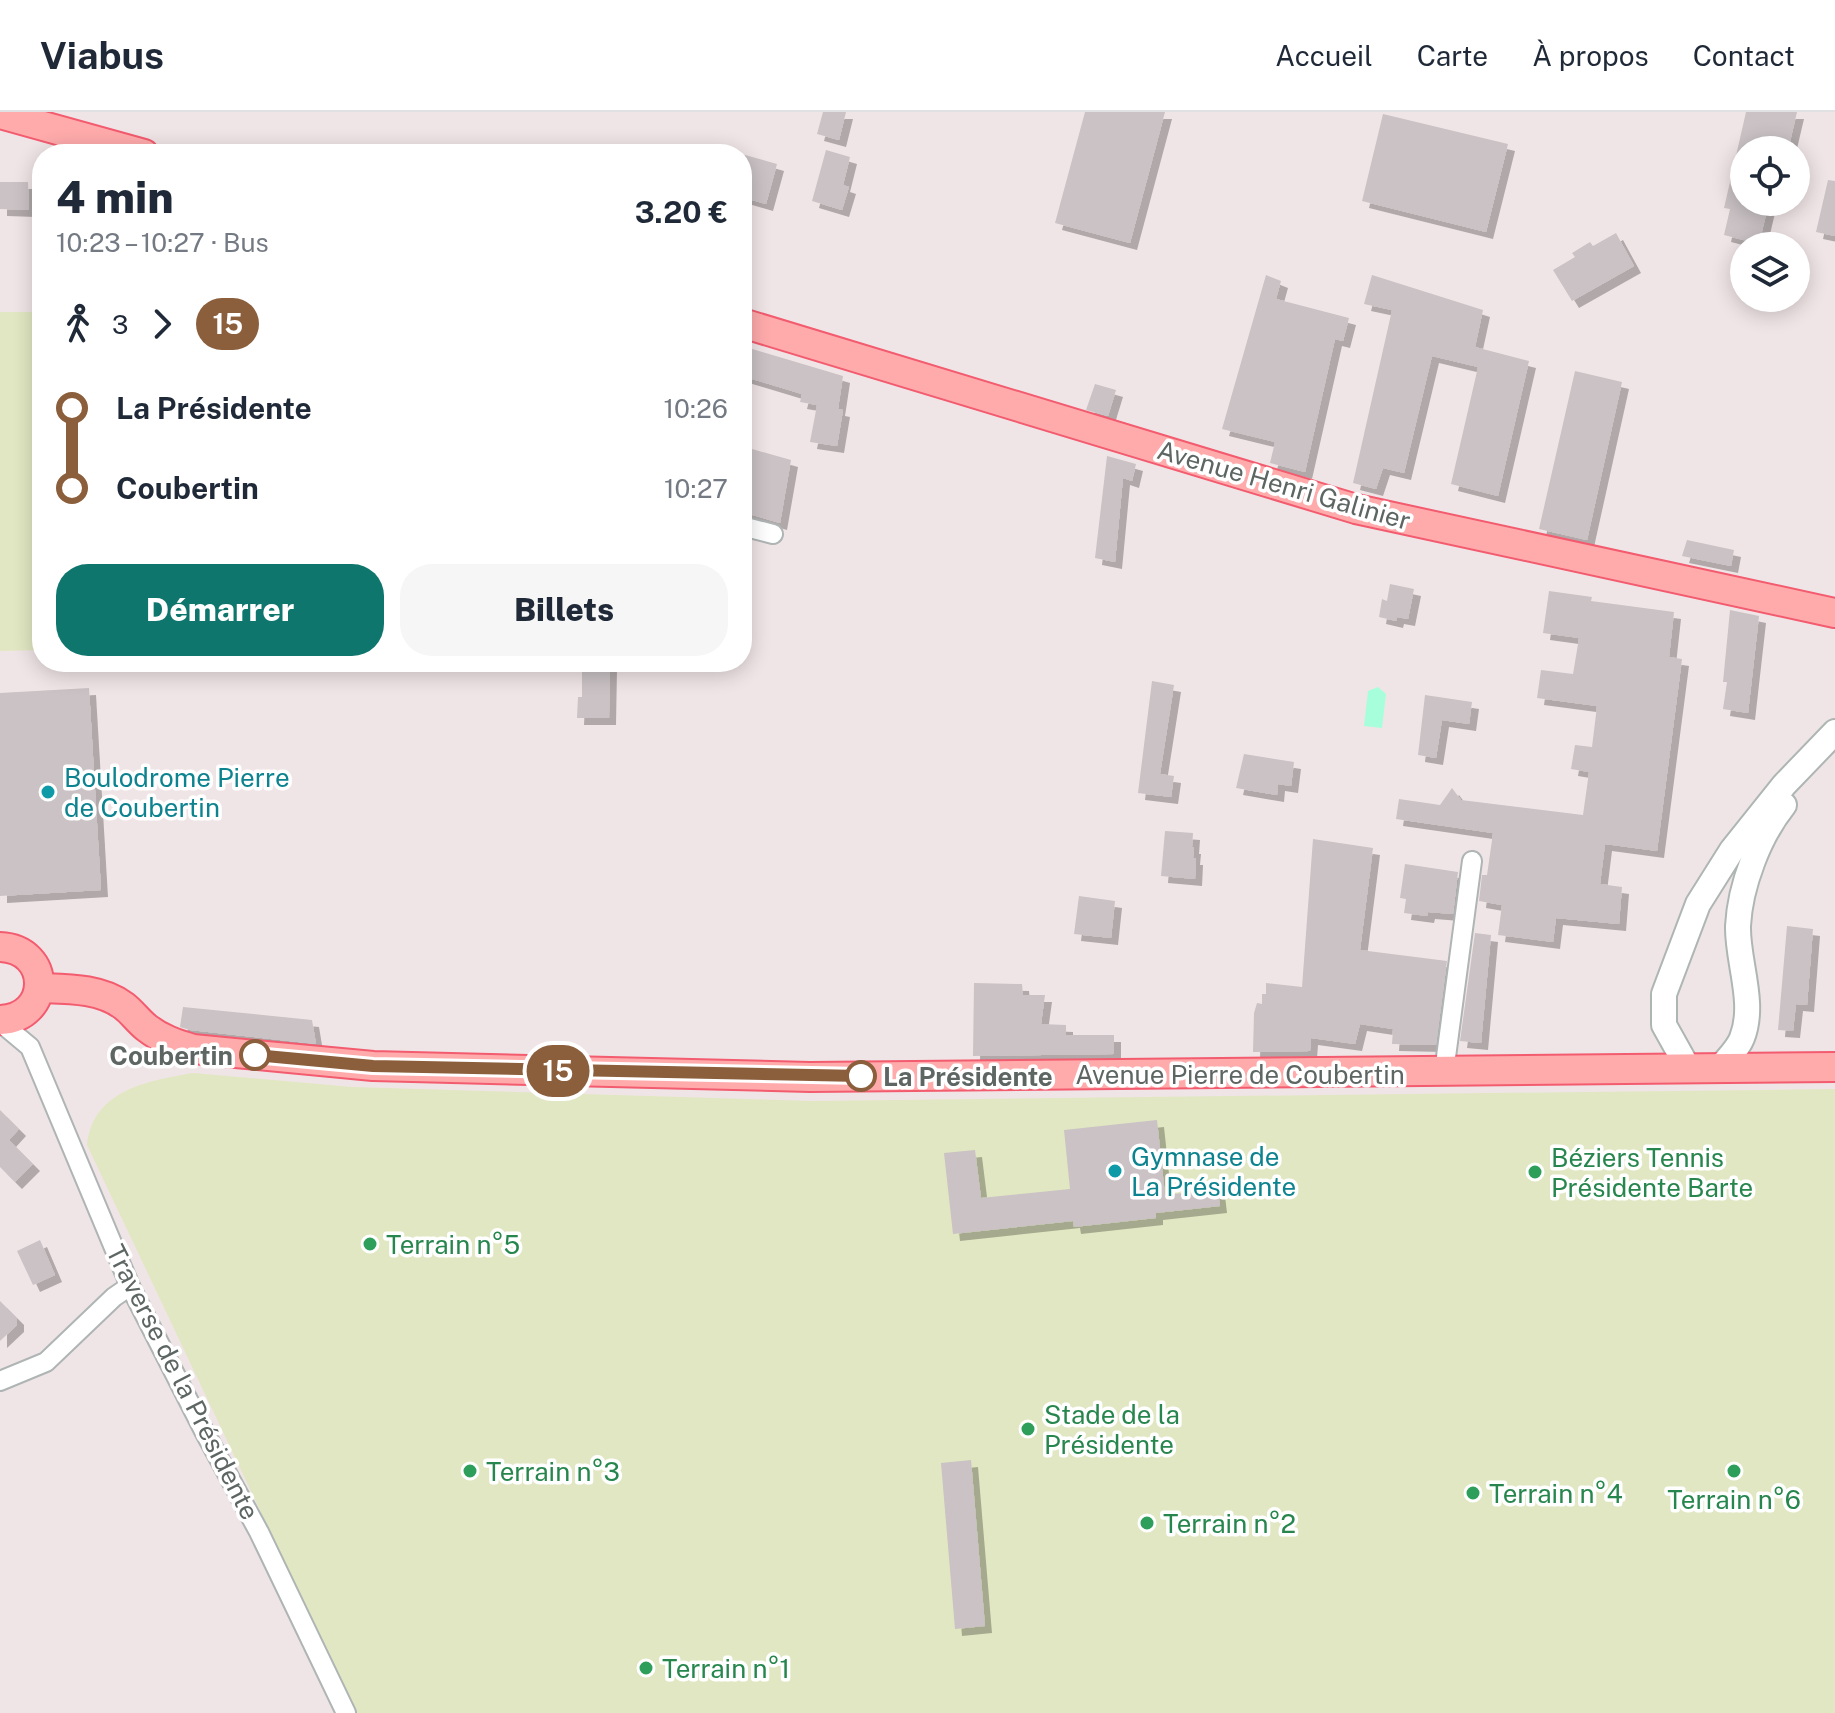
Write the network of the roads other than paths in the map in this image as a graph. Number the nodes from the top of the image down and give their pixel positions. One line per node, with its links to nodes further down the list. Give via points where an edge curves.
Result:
1 (6, 117): 2 (main road)
2 (107, 144)
3 (752, 326): 6 (main road, Avenue Henri Galinier, via 1356,509)
4 (752, 529): 5 (street)
5 (773, 534)
6 (1835, 613)
7 (1835, 732): 15 (main road, via 1732,850 1698,904 1664,994 1664,1025)
8 (1835, 751): 16 (main road, via 1776,816 1758,852 1738,927 1745,999 1742,1038)
9 (1472, 861): 17 (street)
10 (0, 947): 11 (main road, via 17,950 30,960 38,973)
11 (35, 997): 12 (main road, via 22,1015); 13 (street, Traverse de la Présidente); 17 (main road, Avenue Pierre de Coubertin, via 69,989 100,994 123,1005 168,1042 193,1049 373,1066 810,1077)
12 (0, 1021): 13 (street, Traverse de la Présidente)
13 (30, 1047): 18 (street, Traverse de la Présidente)
14 (1835, 1067): 16 (main road, Avenue Pierre de Coubertin)
15 (1688, 1068): 16 (main road, Avenue Pierre de Coubertin); 17 (main road, Avenue Pierre de Coubertin)
16 (1720, 1068)
17 (1444, 1072)
18 (130, 1286): 19 (street, via 46,1362); 20 (street, Traverse de la Présidente, via 259,1532)
19 (0, 1381)
20 (346, 1713)

